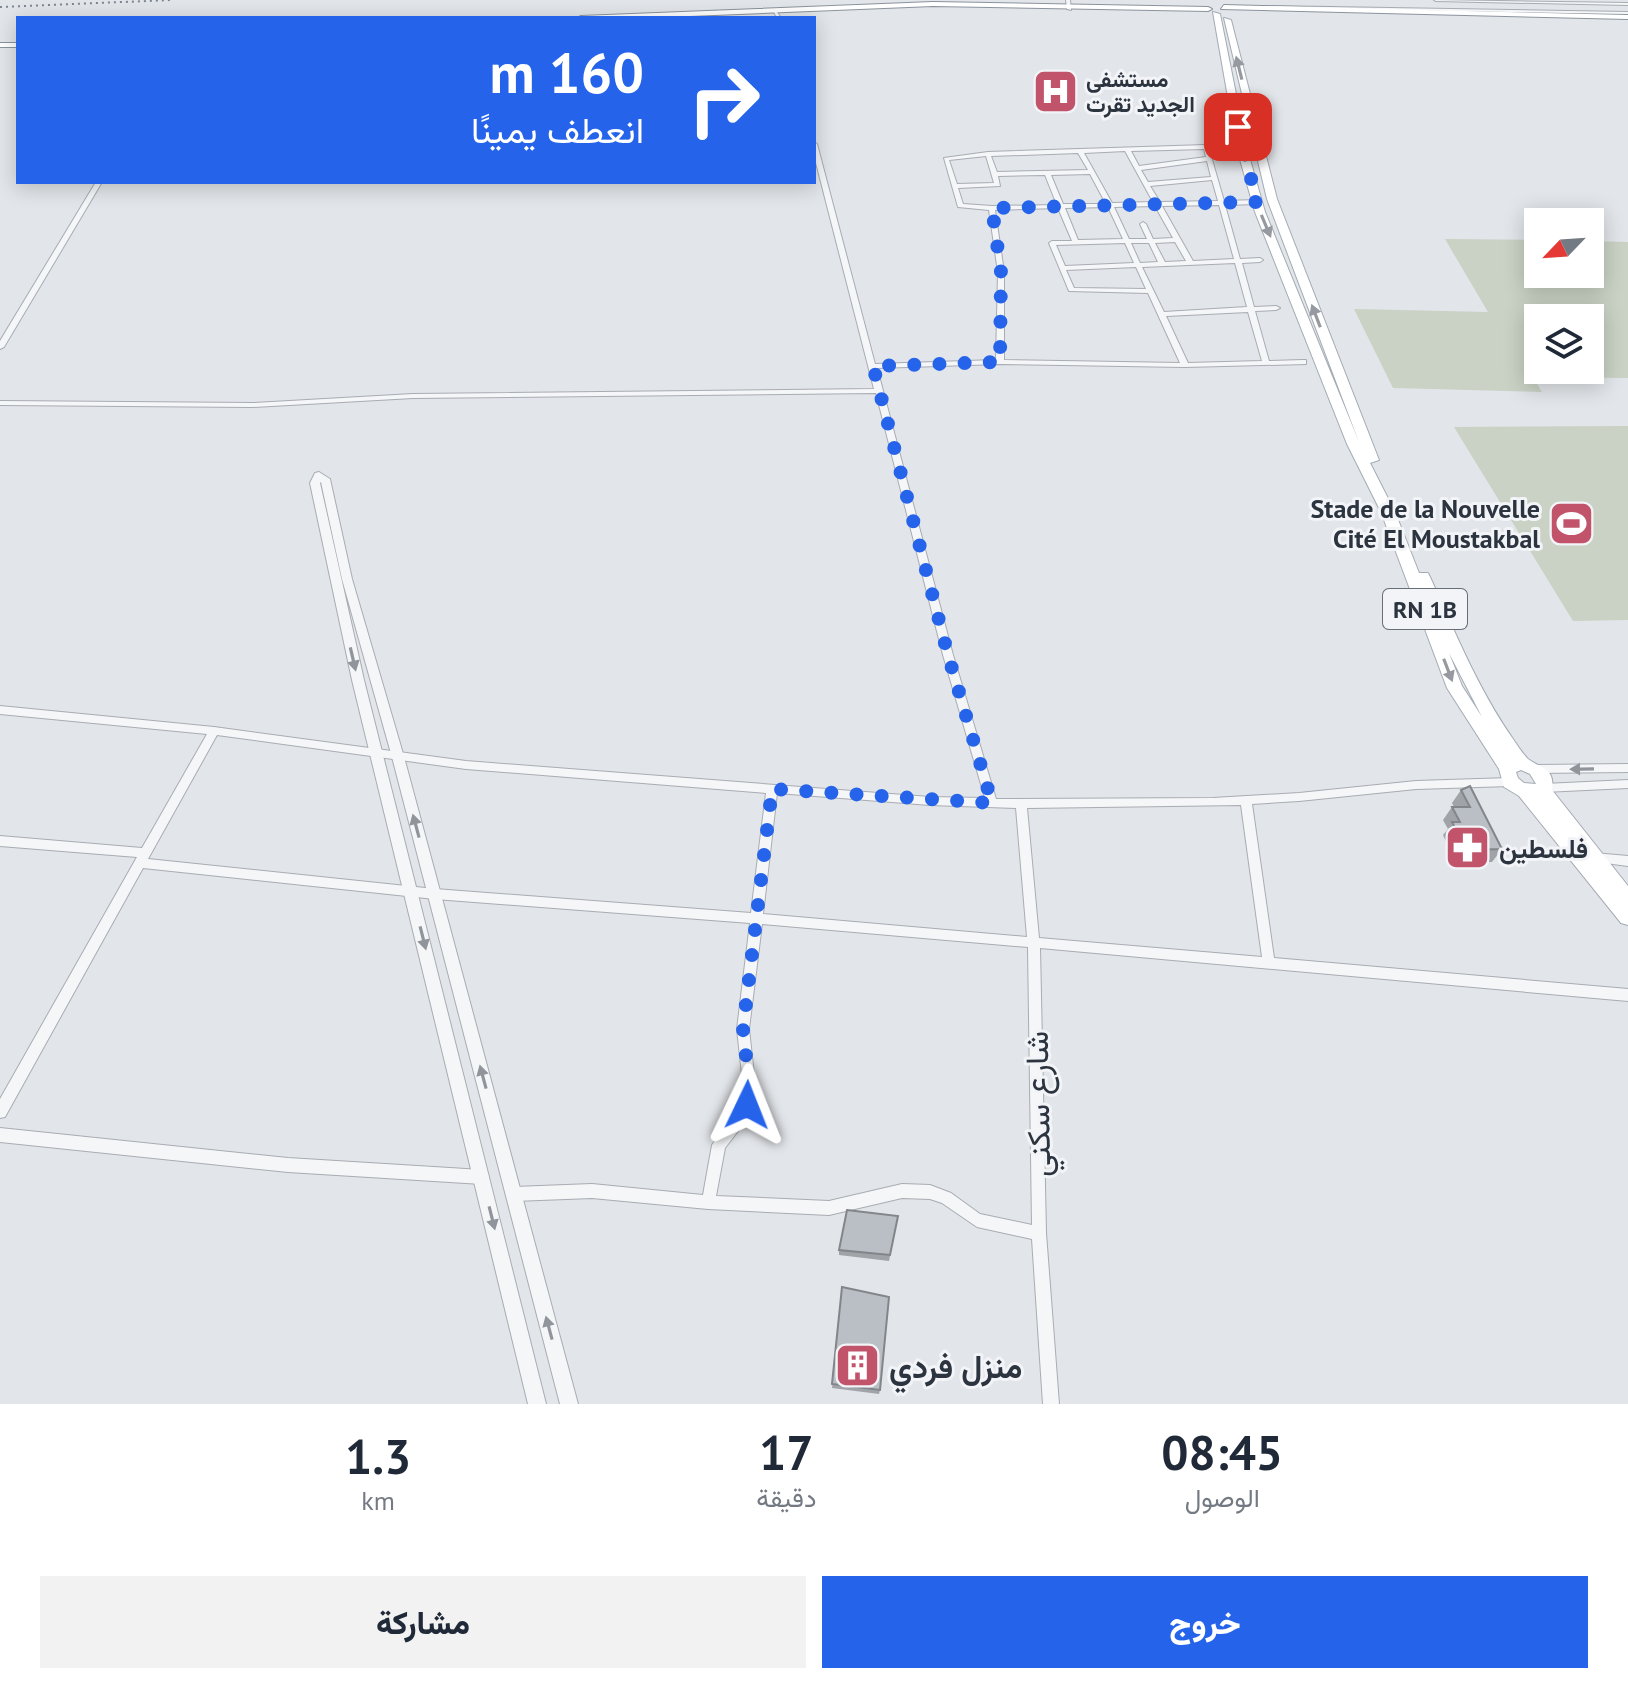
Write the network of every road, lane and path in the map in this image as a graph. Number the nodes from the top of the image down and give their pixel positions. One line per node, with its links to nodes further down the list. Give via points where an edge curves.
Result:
1 (1316, 0): 8 (street)
2 (1436, 0): 3 (street)
3 (1467, 0): 4 (street); 9 (street)
4 (1574, 1): 5 (street); 12 (street)
5 (1628, 4)
6 (1069, 5): 7 (main road); 10 (main road); 11 (main road, via 933,4)
7 (1218, 8): 8 (main road); 16 (main road); 18 (main road, RN 1B); 21 (main road, RN 1B, one-way to 7)
8 (1322, 9): 9 (main road)
9 (1487, 12): 12 (main road)
10 (809, 13): 11 (main road); 15 (main road)
11 (777, 14): 13 (main road); 14 (main road)
12 (1590, 14): 16 (main road)
13 (667, 16)
14 (725, 16)
15 (799, 16)
16 (1628, 17)
17 (1206, 147): 18 (street); 19 (street); 24 (street)
18 (1242, 149): 21 (street); 34 (main road, RN 1B)
19 (1127, 150): 20 (street); 25 (street)
20 (1080, 151): 23 (street); 26 (street)
21 (1260, 151): 60 (main road, RN 1B, one-way to 21)
22 (816, 152): 59 (street)
23 (988, 154): 28 (street); 32 (street, via 946,159)
24 (1209, 159): 25 (street); 29 (street)
25 (1138, 168): 31 (street)
26 (1092, 172): 27 (street); 36 (street)
27 (1047, 173): 28 (street); 37 (street)
28 (995, 174): 32 (street, via 998,185)
29 (1215, 178): 31 (street); 33 (street)
30 (98, 184): 54 (street)
31 (1148, 184): 35 (street)
32 (956, 186): 38 (street, via 962,207)
33 (1222, 202): 34 (street); 35 (street); 44 (street)
34 (1257, 202): 60 (main road, RN 1B, one-way to 60)
35 (1159, 204): 36 (street); 42 (street)
36 (1110, 205): 37 (street); 40 (street)
37 (1062, 207): 38 (street); 43 (street)
38 (992, 208): 55 (street, via 1001,272)
39 (1143, 224): 41 (street)
40 (1124, 240): 41 (street); 43 (street); 48 (street)
41 (1151, 240): 42 (street); 47 (street)
42 (1178, 240): 46 (street)
43 (1075, 241): 49 (street, via 1052,243)
44 (1238, 260): 45 (street); 46 (street); 52 (street)
45 (1260, 260)
46 (1190, 262): 47 (street)
47 (1162, 263): 48 (street)
48 (1136, 264): 49 (street); 50 (street)
49 (1061, 268): 50 (street, via 1074,291)
50 (1150, 291): 53 (street)
51 (1276, 308): 52 (street)
52 (1251, 310): 53 (street); 57 (street)
53 (1163, 314): 58 (street)
54 (0, 347)
55 (1000, 362): 58 (street); 59 (street)
56 (1303, 362): 57 (street)
57 (1266, 363): 58 (street)
58 (1185, 365)
59 (873, 366): 61 (street)
60 (1337, 389): 68 (main road, RN 1B, via 1455,688)
61 (879, 391): 62 (street, via 413,396 252,405); 72 (street)
62 (0, 403)
63 (0, 710): 64 (street)
64 (214, 731): 65 (street); 75 (street)
65 (377, 753): 66 (street); 66 (street, one-way to 65, via 347,579 325,479 319,475 315,483 335,582); 78 (street)
66 (398, 757): 70 (street); 79 (street, one-way to 66)
67 (1628, 768): 68 (street, one-way to 68)
68 (1527, 779): 69 (street); 71 (street); 76 (main road, RN 1B); 81 (main road, RN 1B)
69 (1628, 784)
70 (772, 789): 72 (street); 82 (street)
71 (1246, 800): 73 (street); 84 (street)
72 (992, 803): 73 (street)
73 (1021, 804): 83 (street, شارع سكني)
74 (0, 841): 75 (street)
75 (141, 858): 78 (street); 86 (street)
76 (1593, 858): 77 (street); 80 (main road, RN 1B)
77 (1628, 861)
78 (412, 891): 79 (street); 88 (street, one-way to 88)
79 (435, 894): 82 (street); 89 (street, one-way to 79)
80 (1628, 899)
81 (1628, 917)
82 (755, 918): 83 (street); 90 (street, via 743,1029 750,1093 719,1145)
83 (1034, 944): 84 (street); 91 (street, شارع سكني)
84 (1269, 964): 85 (street)
85 (1628, 995)
86 (0, 1111)
87 (0, 1135): 88 (street, via 288,1165)
88 (482, 1177): 92 (street, one-way to 92)
89 (514, 1194): 90 (street, via 592,1191); 93 (street, one-way to 89)
90 (708, 1202): 91 (street, via 829,1208 902,1191 930,1192 977,1220)
91 (1039, 1233): 94 (street, شارع سكني)
92 (537, 1404)
93 (569, 1404)
94 (1051, 1404)

